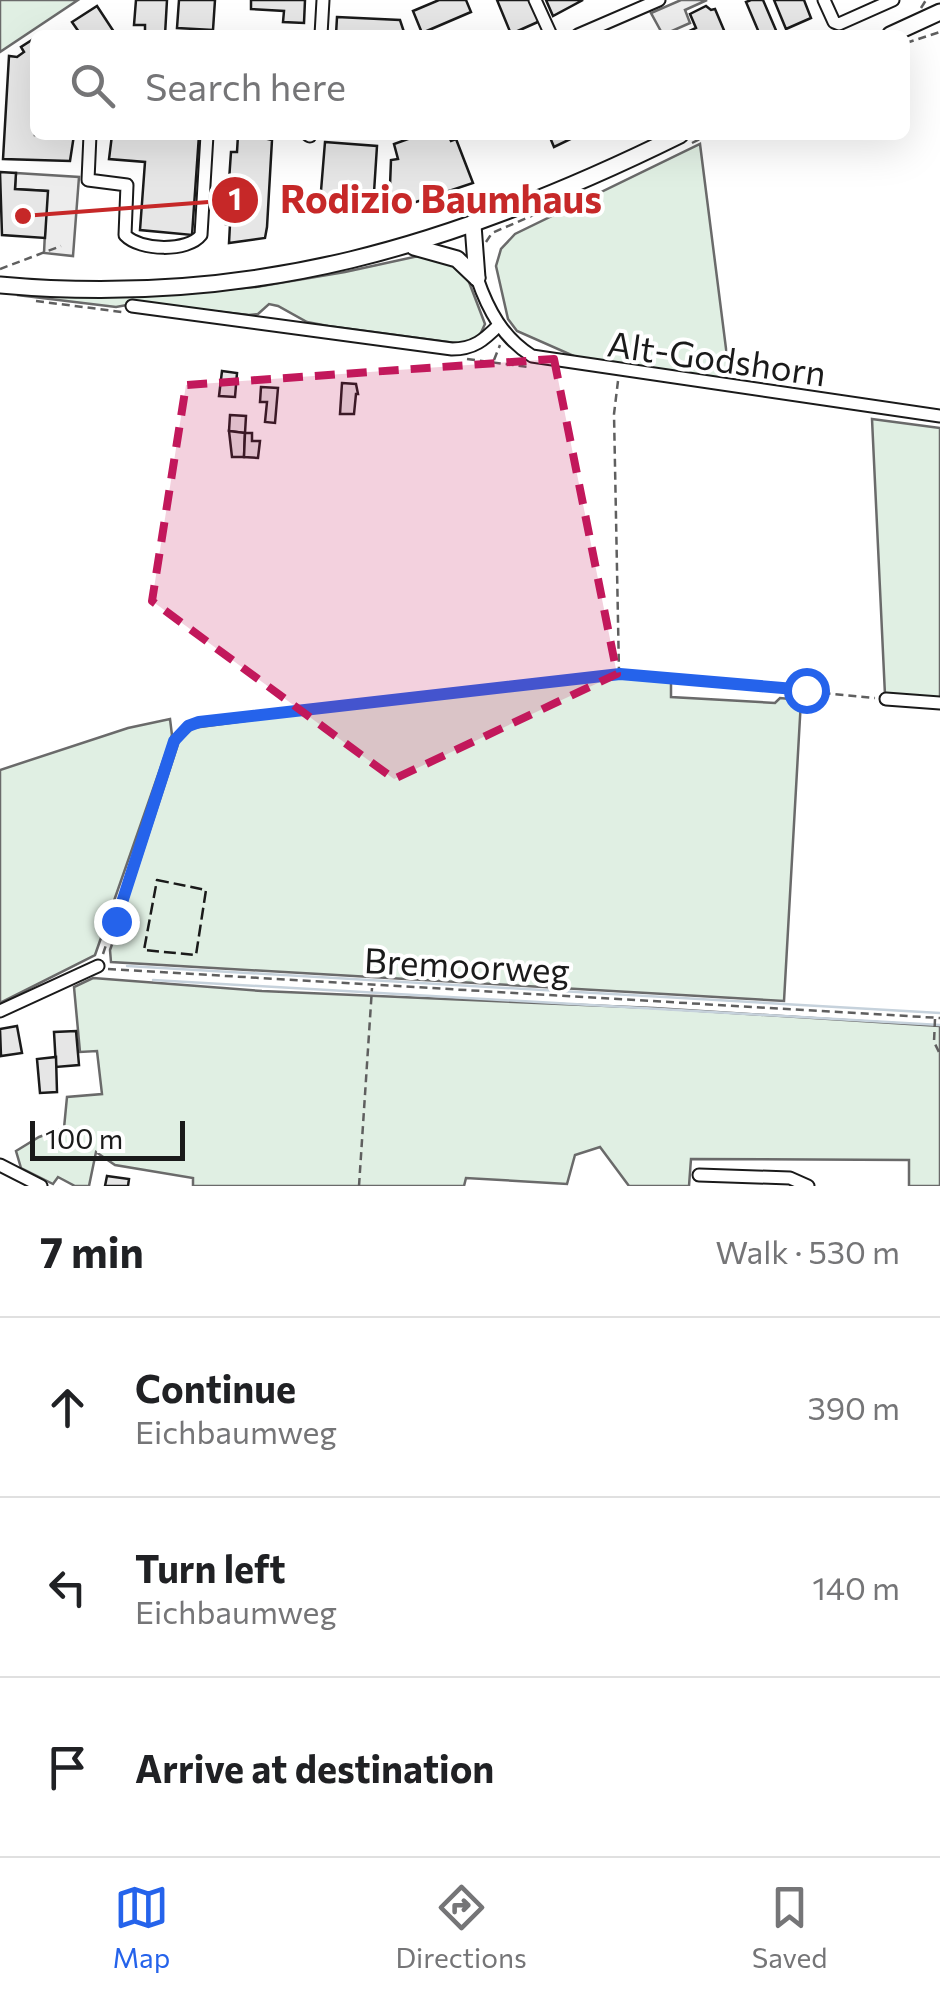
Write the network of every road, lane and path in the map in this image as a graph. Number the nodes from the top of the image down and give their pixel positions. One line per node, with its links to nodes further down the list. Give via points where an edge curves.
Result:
1 (323, 0): 10 (street)
2 (535, 0): 11 (street)
3 (657, 0): 12 (street)
4 (824, 0): 5 (street, via 839,24)
5 (893, 0)
6 (926, 0): 8 (path)
7 (938, 0): 9 (street)
8 (920, 6)
9 (940, 12): 13 (main road)
10 (321, 30)
11 (548, 30)
12 (589, 30)
13 (901, 30)
14 (940, 32): 15 (path)
15 (910, 41)
16 (90, 140): 17 (street, via 88,180 127,184 125,235 160,245 194,243 201,235)
17 (207, 140)
18 (680, 142): 20 (main road)
19 (582, 194): 22 (path, via 492,233)
20 (473, 225): 21 (main road); 26 (main road)
21 (454, 232): 24 (main road); 26 (main road)
22 (484, 245)
23 (61, 246): 25 (path)
24 (410, 246): 26 (main road, via 457,259); 27 (main road, via 315,269 180,287)
25 (0, 269)
26 (472, 274): 29 (street)
27 (0, 285)
28 (132, 306): 29 (street, via 452,349)
29 (503, 331): 30 (path); 31 (street, Alt-Godshorn, via 532,356)
30 (493, 362)
31 (620, 371): 32 (street, Alt-Godshorn); 33 (path, via 614,414)
32 (940, 416)
33 (620, 674): 34 (path); 36 (path, via 188,726 174,741)
34 (886, 699): 35 (street)
35 (940, 703)
36 (118, 916): 37 (path); 38 (path)
37 (144, 922)
38 (98, 966): 39 (path, Bremoorweg); 40 (street)
39 (372, 987): 41 (path, Bremoorweg); 48 (path)
40 (0, 1010)
41 (938, 1018): 42 (path, via 934,1042)
42 (940, 1054)
43 (0, 1165): 45 (street)
44 (698, 1175): 46 (street)
45 (15, 1180): 47 (street)
46 (745, 1181): 49 (street, via 790,1178)
47 (42, 1186)
48 (358, 1186)
49 (808, 1186)

